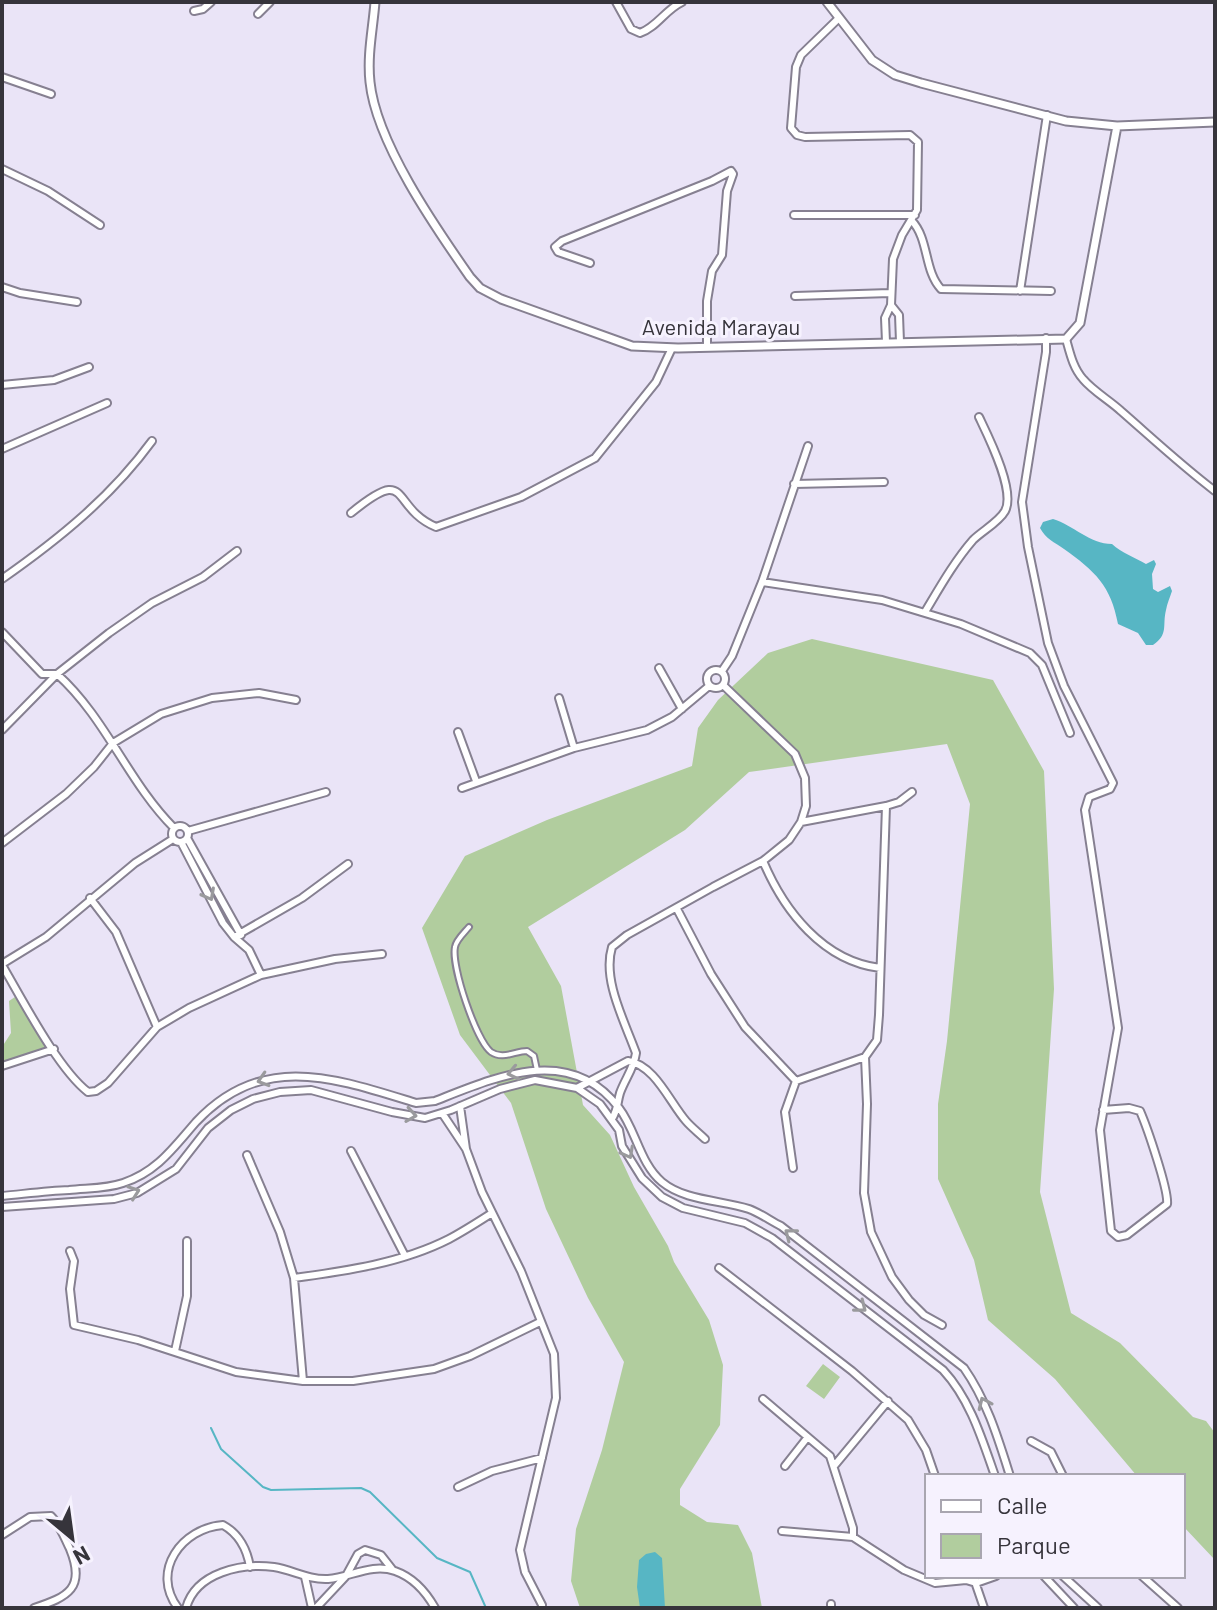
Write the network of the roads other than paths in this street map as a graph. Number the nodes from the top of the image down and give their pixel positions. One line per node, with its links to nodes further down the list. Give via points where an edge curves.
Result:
1 (211, 2): 7 (street)
2 (270, 2): 8 (street)
3 (375, 2): 34 (street, Avenida Marayau, via 370,83 379,118 408,177 470,277 501,299 632,346)
4 (616, 2): 5 (street, via 631,29 640,33)
5 (682, 2)
6 (827, 2): 9 (street)
7 (194, 11)
8 (258, 14)
9 (839, 18): 12 (street, via 872,60 895,75); 19 (street, via 801,55 791,128 805,137 915,138)
10 (2, 77): 11 (street)
11 (51, 94)
12 (1047, 115): 14 (street); 23 (street)
13 (1215, 122): 14 (street)
14 (1117, 126): 30 (street, via 1080,323)
15 (2, 169): 20 (street)
16 (712, 181): 17 (street); 17 (street, via 731,171); 21 (street, via 555,247)
17 (727, 191): 33 (street, via 722,255 712,271 707,301)
18 (794, 215): 19 (street)
19 (914, 218): 23 (street, via 941,289); 25 (street, via 893,259)
20 (100, 225)
21 (590, 263)
22 (2, 287): 27 (street)
23 (1020, 291): 24 (street)
24 (1051, 291)
25 (890, 293): 26 (street); 28 (street)
26 (795, 296)
27 (77, 302)
28 (891, 305): 31 (street, via 885,318); 32 (street, via 899,315)
29 (1046, 338): 30 (street, Avenida Marayau); 32 (street, Avenida Marayau); 98 (street, via 1022,502 1048,643 1113,783 1085,803 1118,1028)
30 (1066, 339): 44 (street, via 1081,377)
31 (886, 342): 32 (street, Avenida Marayau); 33 (street, Avenida Marayau)
32 (900, 342)
33 (707, 347): 34 (street, Avenida Marayau)
34 (672, 348): 45 (street, via 656,382 595,458 521,497 436,527 422,521 391,489 376,492)
35 (89, 367): 36 (street, via 54,380)
36 (2, 385)
37 (107, 403): 41 (street)
38 (979, 417): 49 (street, via 1003,479 1005,511 948,573)
39 (152, 441): 47 (street, via 97,505)
40 (808, 446): 43 (street)
41 (2, 449)
42 (884, 482): 43 (street)
43 (794, 484): 48 (street)
44 (1215, 491)
45 (351, 513)
46 (237, 551): 53 (street, via 203,577 152,603)
47 (2, 579)
48 (762, 582): 49 (street); 52 (street)
49 (925, 612): 61 (street, via 1030,653 1042,665)
50 (2, 632): 53 (street, via 42,674)
51 (659, 668): 58 (street)
52 (722, 671): 54 (street); 55 (street, via 709,672)
53 (57, 674): 59 (street); 62 (street)
54 (723, 685): 55 (street); 69 (street, via 795,754 805,778)
55 (709, 686): 58 (street)
56 (559, 698): 63 (street)
57 (296, 700): 62 (street, via 259,693 212,698 161,714)
58 (682, 709): 63 (street, via 647,730)
59 (2, 730)
60 (458, 732): 64 (street)
61 (1070, 733)
62 (113, 743): 70 (street); 72 (street, via 66,794)
63 (574, 748): 64 (street)
64 (476, 781): 65 (street)
65 (462, 788)
66 (326, 792): 71 (street)
67 (912, 792): 68 (street)
68 (886, 806): 69 (street); 81 (street)
69 (801, 822): 73 (street)
70 (174, 828): 71 (street, via 172,832); 71 (street, via 182,826)
71 (182, 838): 75 (street, via 156,848); 78 (street, via 223,923)
72 (2, 843)
73 (763, 861): 76 (street); 81 (street, via 775,890 810,934 846,959)
74 (348, 864): 78 (street)
75 (90, 898): 80 (street, via 46,937); 83 (street, via 116,932)
76 (677, 909): 86 (street, via 612,947 612,981 636,1053); 90 (street, via 745,1027)
77 (469, 927): 88 (street, via 455,944 454,955 475,1025 491,1051 527,1051)
78 (237, 935): 82 (street)
79 (382, 954): 82 (street)
80 (2, 965): 84 (street)
81 (880, 968): 85 (street, via 877,1040)
82 (261, 975): 83 (street)
83 (157, 1027): 84 (street, via 96,1091 81,1086)
84 (54, 1049): 87 (street)
85 (865, 1057): 90 (street); 119 (street, via 864,1193 871,1232 909,1300)
86 (634, 1062): 89 (street); 97 (street, via 619,1095); 101 (street)
87 (2, 1066)
88 (537, 1070): 89 (street); 93 (street, one-way to 93, via 505,1074 424,1103)
89 (590, 1081): 92 (street); 97 (street)
90 (796, 1081): 105 (street, via 785,1112)
91 (352, 1084): 93 (street); 94 (street); 106 (street, one-way to 106, via 294,1075 256,1082 215,1103 159,1164 123,1183)
92 (577, 1088): 96 (street, via 521,1081); 100 (street)
93 (373, 1089): 95 (street)
94 (349, 1099): 95 (street); 108 (street, one-way to 94, via 137,1193 156,1183 185,1161 208,1128 253,1099 300,1090)
95 (365, 1103): 99 (street, one-way to 99, via 411,1117)
96 (460, 1106): 99 (street); 102 (street)
97 (619, 1108): 100 (street); 116 (street, one-way to 97, via 752,1210 676,1191 661,1181)
98 (1103, 1110): 98 (street, via 1100,1130 1111,1231 1118,1237 1167,1204 1169,1194 1140,1111)
99 (442, 1113): 102 (street)
100 (612, 1119): 117 (street, one-way to 117, via 642,1178 662,1197 760,1231)
101 (705, 1139)
102 (466, 1149): 110 (street)
103 (351, 1151): 113 (street)
104 (247, 1155): 115 (street)
105 (793, 1168)
106 (88, 1188): 107 (street); 108 (street)
107 (2, 1196)
108 (88, 1201): 109 (street)
109 (2, 1207)
110 (492, 1213): 113 (street, via 447,1240); 118 (street)
111 (187, 1241): 120 (street, via 187,1296)
112 (70, 1251): 120 (street, via 74,1325)
113 (405, 1256): 115 (street)
114 (719, 1268): 123 (street)
115 (294, 1278): 121 (street)
116 (852, 1281): 117 (street); 131 (street, one-way to 116, via 993,1423 964,1368)
117 (843, 1293): 130 (street, one-way to 130, via 956,1384)
118 (540, 1322): 121 (street, via 434,1369 353,1381); 126 (street, via 554,1354 556,1378)
119 (942, 1325)
120 (175, 1351): 121 (street, via 236,1372)
121 (303, 1381)
122 (763, 1399): 124 (street)
123 (888, 1401): 128 (street); 129 (street, via 918,1433)
124 (807, 1438): 127 (street); 128 (street, via 830,1456)
125 (1031, 1441): 132 (street, via 1051,1452)
126 (542, 1458): 133 (street, via 492,1471); 147 (street, via 520,1550)
127 (785, 1466)
128 (834, 1466): 136 (street)
129 (934, 1474)
130 (994, 1474)
131 (1009, 1474)
132 (1062, 1474)
133 (458, 1487)
134 (782, 1531): 136 (street)
135 (2, 1535): 148 (street, via 30,1517 51,1516 71,1552 77,1575 73,1587 57,1601)
136 (853, 1537): 145 (street, via 923,1579)
137 (250, 1567): 140 (street, via 274,1567); 149 (street, via 233,1531 223,1525 196,1530 176,1551 167,1577); 150 (street, via 209,1578)
138 (395, 1571): 139 (street, via 371,1568); 139 (street, via 381,1555 365,1550); 152 (street, via 418,1586)
139 (346, 1576): 140 (street); 151 (street)
140 (305, 1577): 151 (street)
141 (1046, 1578): 146 (street)
142 (1062, 1578): 146 (street)
143 (1066, 1578): 155 (street)
144 (1144, 1578): 156 (street)
145 (971, 1579): 153 (street)
146 (1054, 1587): 154 (street)
147 (542, 1605)
148 (34, 1608)
149 (178, 1608)
150 (186, 1608)
151 (314, 1608)
152 (435, 1608)
153 (984, 1608)
154 (1074, 1608)
155 (1098, 1608)
156 (1178, 1608)

